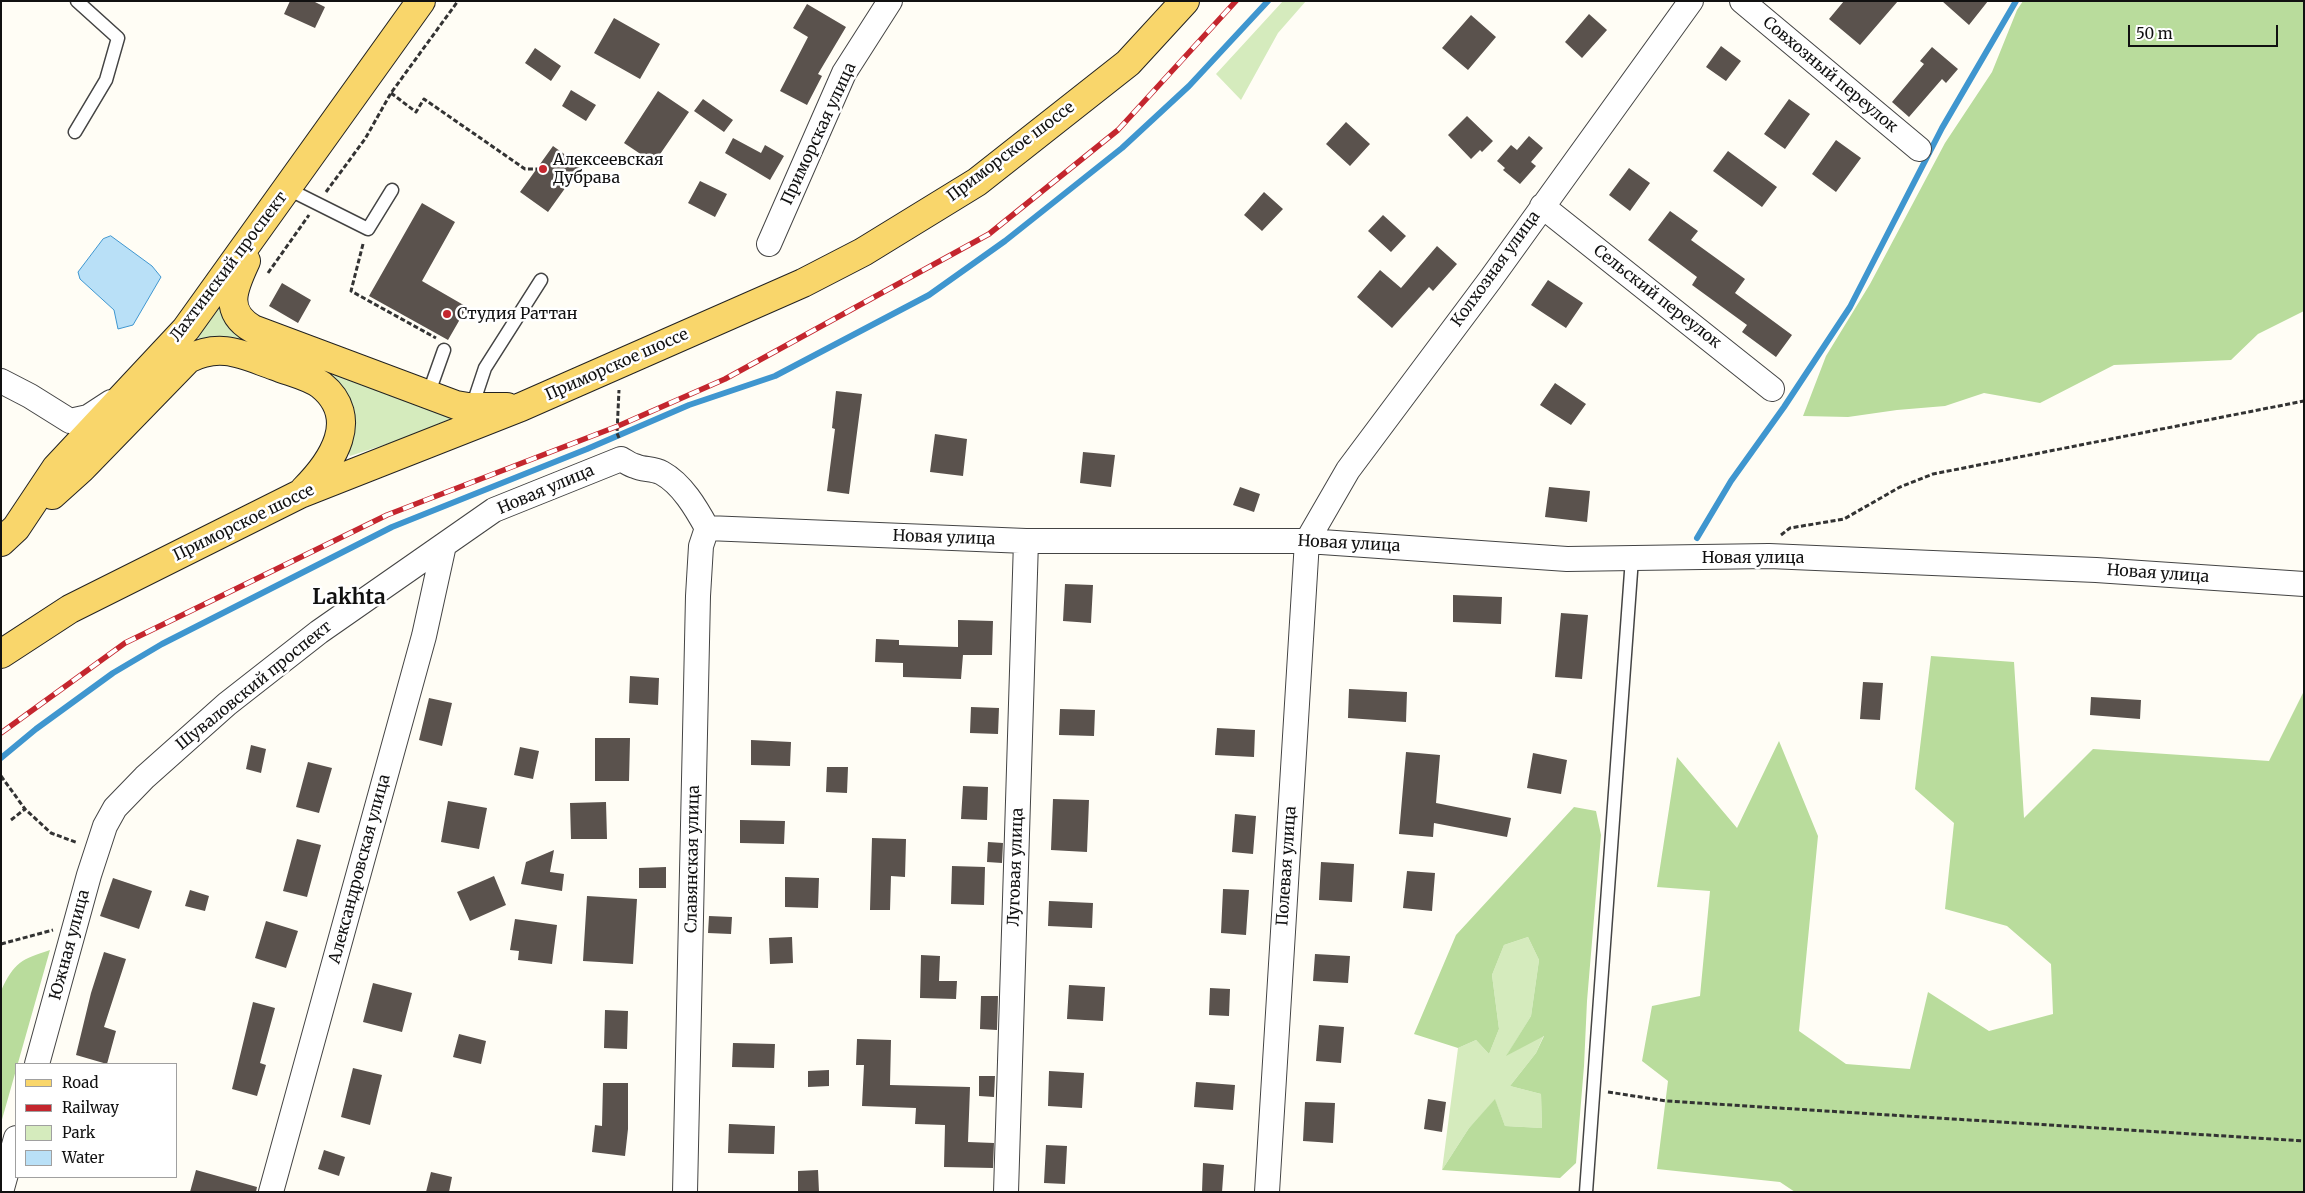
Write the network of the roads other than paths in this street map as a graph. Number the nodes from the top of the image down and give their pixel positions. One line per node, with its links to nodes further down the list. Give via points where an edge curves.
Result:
1 (77, 1): 7 (lane, via 118,38 106,80)
2 (421, 1): 9 (main road, Лахтинский проспект)
3 (890, 1): 13 (street, Приморская улица, via 844,73)
4 (1185, 1): 22 (main road, Приморское шоссе, via 1128,63 984,176 863,252 803,284)
5 (1691, 1): 11 (street, Колхозная улица)
6 (1742, 1): 8 (street, Совхозный переулок)
7 (75, 132)
8 (1919, 148)
9 (288, 189): 10 (lane, via 368,229); 12 (main road, Лахтинский проспект)
10 (392, 190)
11 (1542, 206): 17 (street, Сельский переулок); 28 (street, Колхозная улица, via 1348,470)
12 (262, 225): 18 (main road, via 236,283 235,313 242,322); 20 (main road, Лахтинский проспект, via 186,329)
13 (769, 244)
14 (541, 280): 21 (lane, via 485,368)
15 (442, 345): 18 (lane)
16 (1, 381): 19 (street)
17 (1772, 389)
18 (428, 395): 21 (main road)
19 (30, 396): 20 (street, via 70,421 88,417); 23 (street, via 61,432 63,448)
20 (120, 397): 23 (main road, Лахтинский проспект)
21 (472, 407): 22 (main road)
22 (522, 407): 24 (main road, Приморское шоссе)
23 (56, 468): 26 (main road, Лахтинский проспект)
24 (300, 494): 26 (main road, via 336,451 341,434 340,418 331,395 320,384 233,351 202,351 188,359 82,468); 32 (main road, Приморское шоссе, via 70,609)
25 (707, 528): 27 (street, Новая улица); 29 (street, Новая улица, via 675,483 662,473 636,467 621,459 494,510); 38 (street, Славянская улица, via 701,546 698,596)
26 (9, 535)
27 (1026, 541): 28 (street, Новая улица); 39 (street, Луговая улица)
28 (1308, 541): 30 (street, Новая улица, via 1567,559); 40 (street, Полевая улица)
29 (444, 545): 33 (street, Шуваловский проспект, via 319,632 228,704 145,777 115,808); 37 (street, Александровская улица, via 424,636)
30 (1632, 558): 31 (street, Новая улица, via 1769,556 2096,570); 41 (lane)
31 (2304, 584)
32 (1, 654)
33 (105, 826): 34 (street, Южная улица)
34 (37, 1063)
35 (15, 1142): 36 (street)
36 (1, 1192)
37 (271, 1192)
38 (685, 1192)
39 (1006, 1192)
40 (1267, 1192)
41 (1586, 1192)

